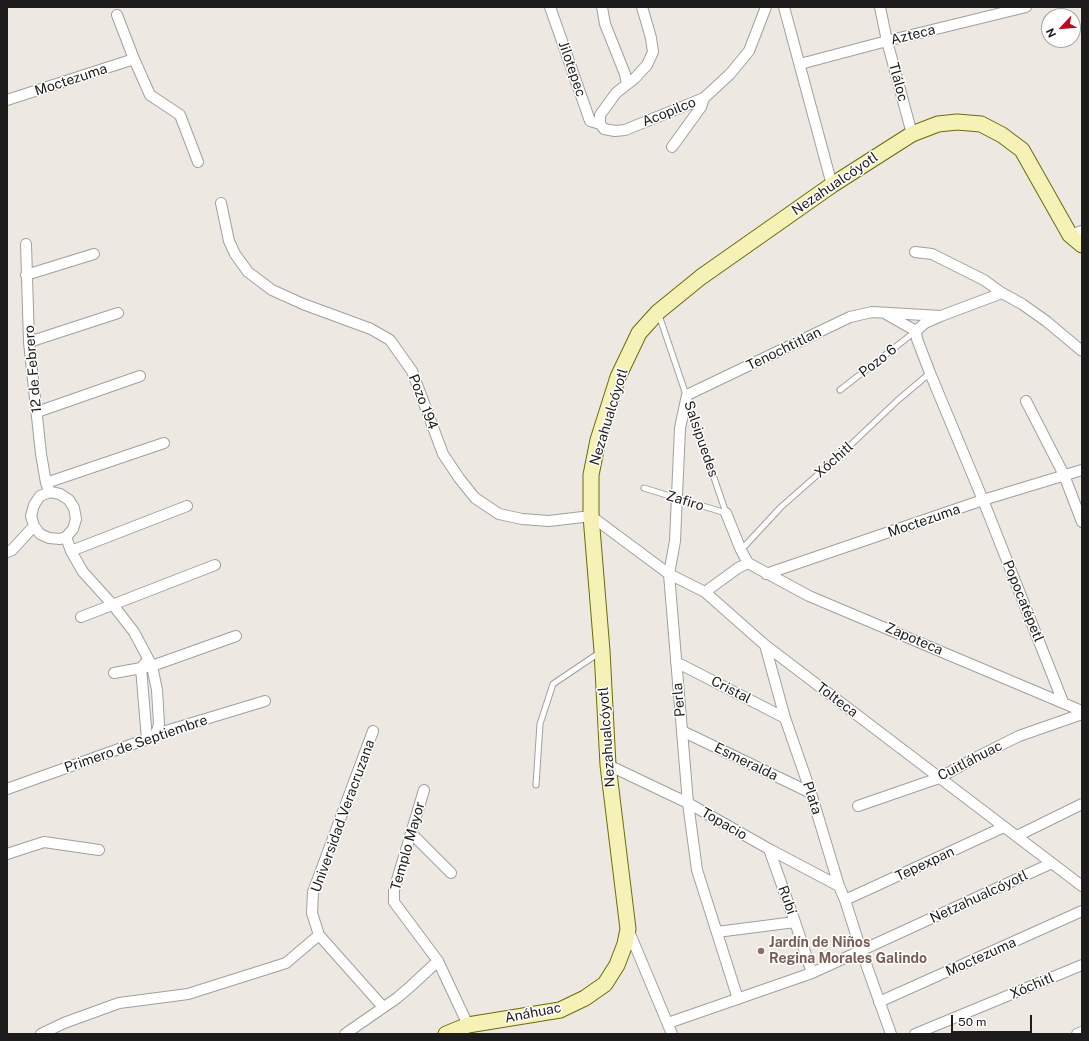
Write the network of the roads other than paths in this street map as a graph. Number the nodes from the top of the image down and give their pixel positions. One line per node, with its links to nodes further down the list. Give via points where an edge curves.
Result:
1 (550, 7): 15 (street, Jilotepec, via 590,122)
2 (602, 7): 12 (street, via 605,24)
3 (642, 7): 12 (street, via 653,52 647,66)
4 (766, 7): 13 (street, Acopilco, via 749,51 730,74)
5 (784, 7): 11 (street)
6 (880, 7): 9 (street, Tláloc)
7 (1026, 7): 9 (street, Azteca)
8 (117, 15): 10 (street)
9 (887, 41): 11 (street, Azteca); 16 (street, Tláloc)
10 (134, 59): 14 (street, Moctezuma); 18 (street, via 150,95 180,115)
11 (800, 64): 19 (street)
12 (627, 84): 15 (street, via 607,104 600,115)
13 (704, 98): 15 (street, Acopilco, via 625,130 604,129); 17 (street, via 701,107)
14 (7, 100)
15 (600, 124)
16 (912, 134): 19 (main road, Nezahualcóyotl); 21 (main road, Nezahualcóyotl, via 938,124 957,122 981,124 1002,135 1022,150)
17 (672, 147)
18 (198, 162)
19 (832, 185): 28 (main road, Nezahualcóyotl, via 701,277)
20 (221, 203): 50 (street, Pozo 194, via 229,241 248,272 272,290 371,328 390,340 412,371 443,454 474,498 499,514 522,519 550,521)
21 (1076, 233): 23 (main road, Nezahualcóyotl)
22 (26, 244): 26 (street, 12 de Febrero)
23 (1082, 245)
24 (915, 252): 27 (street, via 932,254 984,280)
25 (94, 254): 26 (street)
26 (26, 275): 33 (street, 12 de Febrero)
27 (1002, 294): 31 (street); 34 (street, via 1046,321)
28 (658, 312): 38 (lane, Salsipuedes); 50 (main road, Nezahualcóyotl, via 639,333 618,378 598,440 591,475)
29 (118, 313): 33 (street)
30 (884, 313): 31 (street, Tenochtitlan); 32 (street); 38 (street, Tenochtitlan, via 872,312 850,317)
31 (941, 316): 32 (street, via 925,323)
32 (916, 331): 35 (street); 37 (lane, Pozo 6)
33 (29, 342): 40 (street, 12 de Febrero)
34 (1082, 351)
35 (930, 373): 47 (street); 54 (lane, Xóchitl, via 781,507)
36 (140, 376): 40 (street)
37 (840, 390)
38 (687, 395): 46 (street, Perla, via 680,428); 49 (lane, Salsipuedes)
39 (1026, 401): 43 (street)
40 (37, 412): 44 (street, 12 de Febrero, via 41,454)
41 (164, 443): 44 (street)
42 (1082, 470): 43 (street, Moctezuma)
43 (1064, 475): 47 (street, Moctezuma); 51 (street)
44 (48, 487): 52 (street, via 34,505 31,516); 53 (street, via 69,500 74,508 76,519 73,529)
45 (644, 488): 46 (lane, Zafiro)
46 (676, 498): 49 (lane, Zafiro); 59 (street, Perla, via 675,540)
47 (983, 500): 60 (street, Moctezuma); 72 (street, Popocatépetl)
48 (187, 506): 55 (street)
49 (726, 513): 54 (street, Salsipuedes)
50 (591, 516): 59 (street, Tolteca); 66 (main road, Nezahualcóyotl)
51 (1082, 522)
52 (34, 526): 53 (street, via 40,534 50,538); 56 (street, via 12,550)
53 (66, 537): 55 (street)
54 (741, 550): 57 (street, Salsipuedes)
55 (71, 551): 62 (street, via 83,572)
56 (7, 552)
57 (748, 563): 60 (street, Zapoteca); 61 (street)
58 (215, 566): 62 (street)
59 (669, 574): 61 (street, Tolteca); 68 (street, Perla)
60 (766, 574): 72 (street, Zapoteca, via 810,596)
61 (705, 592): 65 (street, Tolteca)
62 (113, 605): 63 (street); 67 (street, via 134,632)
63 (81, 617)
64 (236, 636): 67 (street)
65 (765, 645): 75 (street, Plata); 80 (street, Tolteca)
66 (602, 651): 79 (main road, Nezahualcóyotl); 81 (lane, via 553,684 540,724)
67 (150, 662): 69 (street); 78 (street, via 159,724)
68 (676, 662): 75 (street, Cristal); 77 (street, Perla)
69 (141, 668): 70 (street); 78 (street)
70 (114, 673)
71 (265, 701): 78 (street, Primero de Septiembre)
72 (1063, 702): 73 (street, Zapoteca)
73 (1082, 711)
74 (1082, 714): 80 (street, Cuitláhuac, via 1019,736)
75 (785, 718): 84 (street, Plata)
76 (373, 731): 103 (street, Universidad Veracruzana, via 313,892 312,912)
77 (682, 731): 84 (street, Esmeralda); 85 (street, Perla)
78 (152, 737): 82 (street, Primero de Septiembre)
79 (608, 765): 85 (street, Topacio); 101 (main road, Nezahualcóyotl)
80 (939, 778): 87 (street, Cuitláhuac); 88 (street, Tolteca)
81 (536, 785)
82 (7, 790)
83 (424, 790): 89 (street, Templo Mayor)
84 (810, 793): 96 (street, Plata)
85 (688, 803): 91 (street, Topacio); 102 (street, Perla, via 697,870)
86 (1082, 804): 90 (street)
87 (858, 806)
88 (1004, 827): 90 (street, Tolteca); 98 (street, Tepexpan)
89 (411, 834): 95 (street); 105 (street, Templo Mayor, via 394,890 394,902)
90 (1017, 836): 94 (street, Tolteca)
91 (769, 849): 96 (street, Topacio); 100 (street, Rubí)
92 (99, 850): 93 (street, via 44,842)
93 (7, 854)
94 (1052, 863): 97 (street, Tolteca); 104 (street, Netzahualcóyotl)
95 (451, 873)
96 (839, 886): 98 (street, Plata)
97 (1082, 886)
98 (845, 900): 104 (street, Plata)
99 (1082, 911): 109 (street, Moctezuma)
100 (795, 922): 102 (street); 107 (street, Rubí)
101 (628, 929): 111 (street); 112 (main road, Anáhuac, via 617,966 605,984 585,998 560,1010)
102 (717, 932): 108 (street, Perla)
103 (319, 935): 110 (street); 114 (street, via 286,963 188,994 119,1003)
104 (861, 950): 107 (street, Netzahualcóyotl); 109 (street, Plata)
105 (438, 961): 110 (street, via 397,998); 112 (street, Templo Mayor)
106 (1082, 965): 119 (street, Xóchitl)
107 (812, 973): 108 (street, Netzahualcóyotl)
108 (738, 999): 111 (street, Netzahualcóyotl)
109 (879, 1002): 118 (street, Plata)
110 (383, 1007): 115 (street)
111 (668, 1023): 117 (street)
112 (468, 1025): 116 (main road, Anáhuac)
113 (1082, 1032): 120 (street)
114 (41, 1034)
115 (345, 1034)
116 (446, 1034)
117 (672, 1034)
118 (891, 1034)
119 (915, 1034)
120 (1077, 1034)

